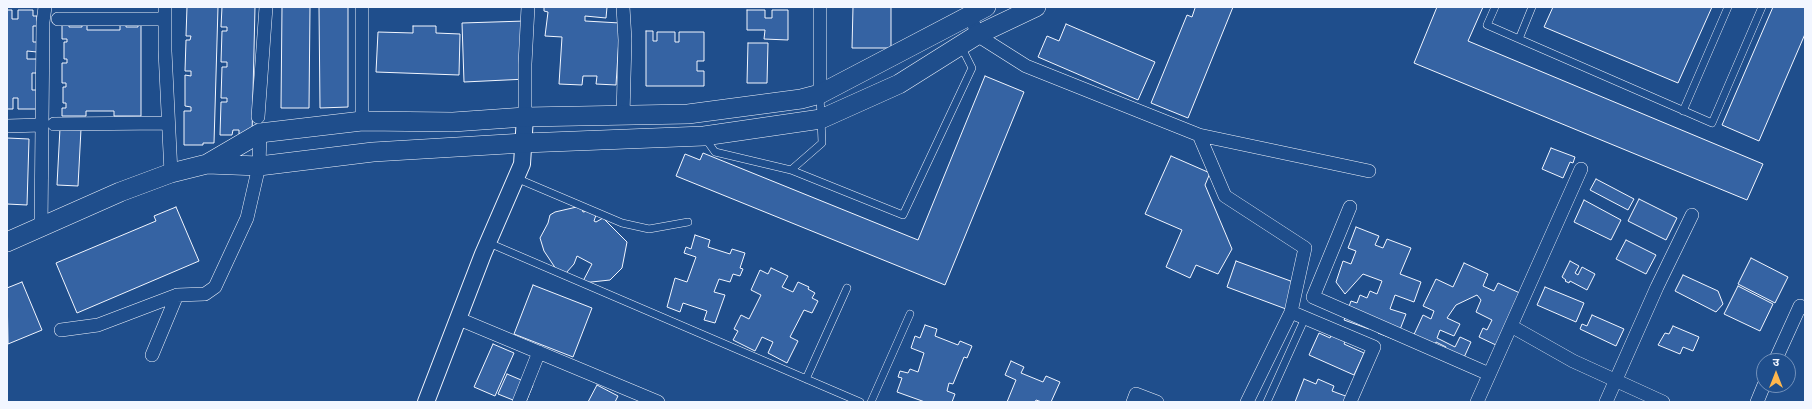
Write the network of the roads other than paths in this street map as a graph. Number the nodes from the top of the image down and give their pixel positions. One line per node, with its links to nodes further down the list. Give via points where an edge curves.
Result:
1 (45, 7): 25 (street)
2 (266, 7): 26 (street)
3 (362, 7): 23 (street)
4 (528, 7): 21 (street)
5 (623, 7): 20 (street)
6 (820, 7): 18 (street)
7 (1036, 7): 15 (main road)
8 (1495, 7): 16 (lane, via 1487,25)
9 (1532, 7): 16 (lane)
10 (1728, 7): 19 (lane)
11 (1762, 7): 19 (lane, via 1712,123)
12 (976, 10): 15 (street); 18 (main road)
13 (165, 13): 14 (street); 24 (street)
14 (58, 19)
15 (977, 35): 17 (main road); 28 (street, via 1026,66)
16 (1519, 39): 19 (lane)
17 (961, 46): 22 (main road, via 899,84); 34 (lane, via 972,68 903,215)
18 (820, 94): 20 (main road, via 801,99 688,114); 22 (lane)
19 (1684, 111)
20 (623, 116): 21 (main road)
21 (525, 117): 23 (main road, via 453,122); 30 (street)
22 (821, 119): 29 (main road); 34 (lane, via 822,143)
23 (362, 121): 26 (main road)
24 (168, 123): 25 (street); 36 (street)
25 (48, 124): 27 (street); 41 (street)
26 (259, 125): 31 (main road); 32 (street)
27 (7, 126)
28 (1199, 135): 35 (street); 47 (street, via 1225,196 1305,248)
29 (704, 136): 30 (main road); 34 (lane, via 715,152)
30 (524, 143): 32 (main road, via 373,152); 37 (street, via 522,164)
31 (207, 164): 32 (main road); 36 (main road)
32 (260, 166): 45 (street, via 247,218 215,287 205,294)
33 (1581, 169): 51 (street)
34 (791, 170)
35 (1369, 171)
36 (170, 173): 41 (main road, via 120,192)
37 (516, 178): 40 (lane, via 622,223 649,230); 43 (street)
38 (1350, 207): 56 (street, via 1313,296)
39 (1692, 215): 58 (street)
40 (688, 222)
41 (41, 228): 42 (main road)
42 (7, 242)
43 (489, 243): 50 (street); 57 (lane)
44 (847, 288): 57 (lane)
45 (177, 295): 52 (street, via 98,325); 55 (street)
46 (1805, 308): 54 (street, via 1800,306)
47 (1290, 312): 49 (street); 66 (street)
48 (910, 314): 63 (lane)
49 (1305, 318): 67 (lane); 68 (street, via 1374,347)
50 (460, 319): 53 (street); 59 (street)
51 (1511, 326): 56 (street); 58 (street)
52 (61, 330)
53 (539, 352): 60 (street); 61 (street)
54 (1779, 353)
55 (152, 355)
56 (1489, 374): 69 (street)
57 (806, 379): 62 (lane)
58 (1615, 381): 70 (street); 71 (street)
59 (426, 402)
60 (519, 402)
61 (658, 402)
62 (860, 402)
63 (871, 402)
64 (1133, 402): 65 (street, via 1136,394)
65 (1157, 402)
66 (1247, 402)
67 (1268, 402)
68 (1350, 402)
69 (1476, 402)
70 (1606, 402)
71 (1663, 402)

